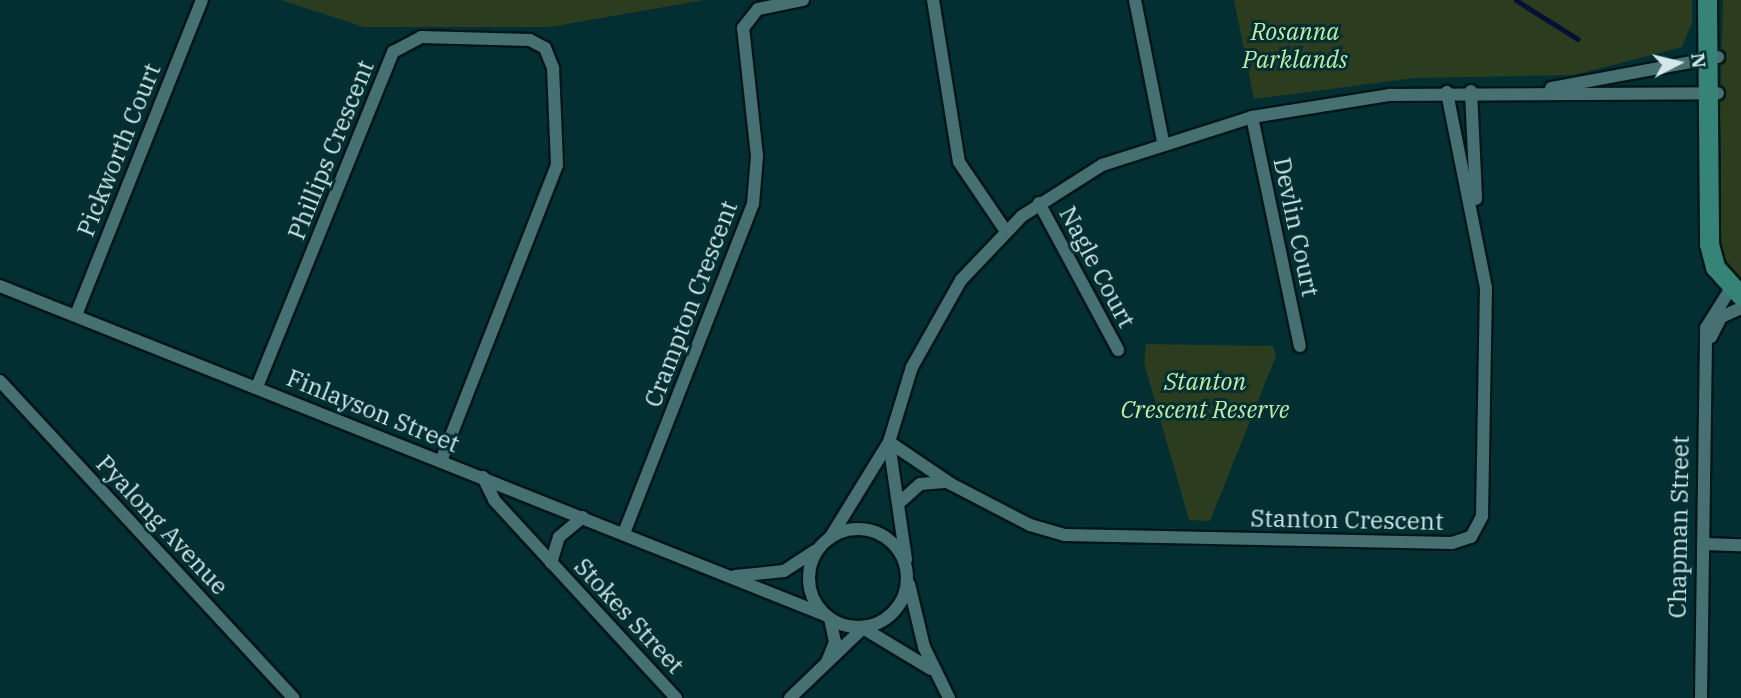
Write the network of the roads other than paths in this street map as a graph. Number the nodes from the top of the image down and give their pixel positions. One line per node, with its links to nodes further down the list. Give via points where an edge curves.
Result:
1 (202, 0): 20 (street, Pickworth Court)
2 (803, 0): 32 (street, Crampton Crescent, via 758,9 743,28 757,156 753,204)
3 (933, 0): 16 (street, via 959,162)
4 (1135, 0): 13 (street)
5 (1707, 0): 7 (street, Chapman Street)
6 (1719, 0): 7 (street)
7 (1712, 56): 8 (street); 11 (street, Chapman Street)
8 (1530, 91): 10 (street); 11 (street)
9 (1447, 92): 10 (street); 12 (street, via 1358,98); 15 (street, Stanton Crescent)
10 (1471, 92): 15 (street, Stanton Crescent)
11 (1712, 93): 18 (street, Chapman Street, via 1711,257)
12 (1252, 117): 13 (street); 21 (street, Devlin Court)
13 (1163, 141): 14 (street, via 1102,165)
14 (1039, 203): 16 (street); 22 (street, Nagle Court)
15 (1476, 217): 29 (street, Stanton Crescent, via 1486,298 1482,516 1466,539 1065,536 1030,525)
16 (1005, 230): 26 (street, via 961,280 929,330)
17 (0, 286): 20 (street, Finlayson Street)
18 (1736, 292): 23 (street, Chapman Street, via 1706,328)
19 (1741, 308): 23 (street, Chapman Street, via 1721,317)
20 (76, 316): 25 (street, Finlayson Street)
21 (1300, 346)
22 (1118, 350)
23 (1706, 357): 34 (street, Chapman Street)
24 (0, 381): 43 (street, Pyalong Avenue)
25 (257, 387): 27 (street, Finlayson Street); 27 (street, Phillips Crescent, via 393,52 421,37 530,40 545,48 553,68 557,165)
26 (889, 442): 29 (street, Stanton Crescent); 30 (street); 33 (street)
27 (441, 461): 28 (street, Finlayson Street)
28 (483, 477): 31 (street, Finlayson Street); 36 (street, Stokes Street, via 494,500)
29 (951, 484): 30 (street, via 925,482)
30 (900, 503): 37 (street)
31 (583, 517): 32 (street, Finlayson Street); 36 (street, Stokes Street, via 559,537)
32 (624, 533): 38 (street, Finlayson Street)
33 (827, 540): 37 (street, via 851,530 873,531 892,543); 38 (street, Finlayson Street, via 784,571); 39 (street, via 809,575)
34 (1703, 544): 35 (street); 47 (street, Chapman Street)
35 (1741, 545)
36 (551, 563): 44 (street, Stokes Street)
37 (907, 573): 40 (street, via 896,611); 42 (street)
38 (731, 576): 39 (street, Finlayson Street)
39 (828, 617): 40 (street); 41 (street, via 835,642)
40 (863, 628): 41 (street); 42 (street, via 913,653)
41 (820, 670): 45 (street)
42 (936, 674): 46 (street)
43 (294, 698)
44 (676, 698)
45 (790, 698)
46 (949, 698)
47 (1701, 698)

